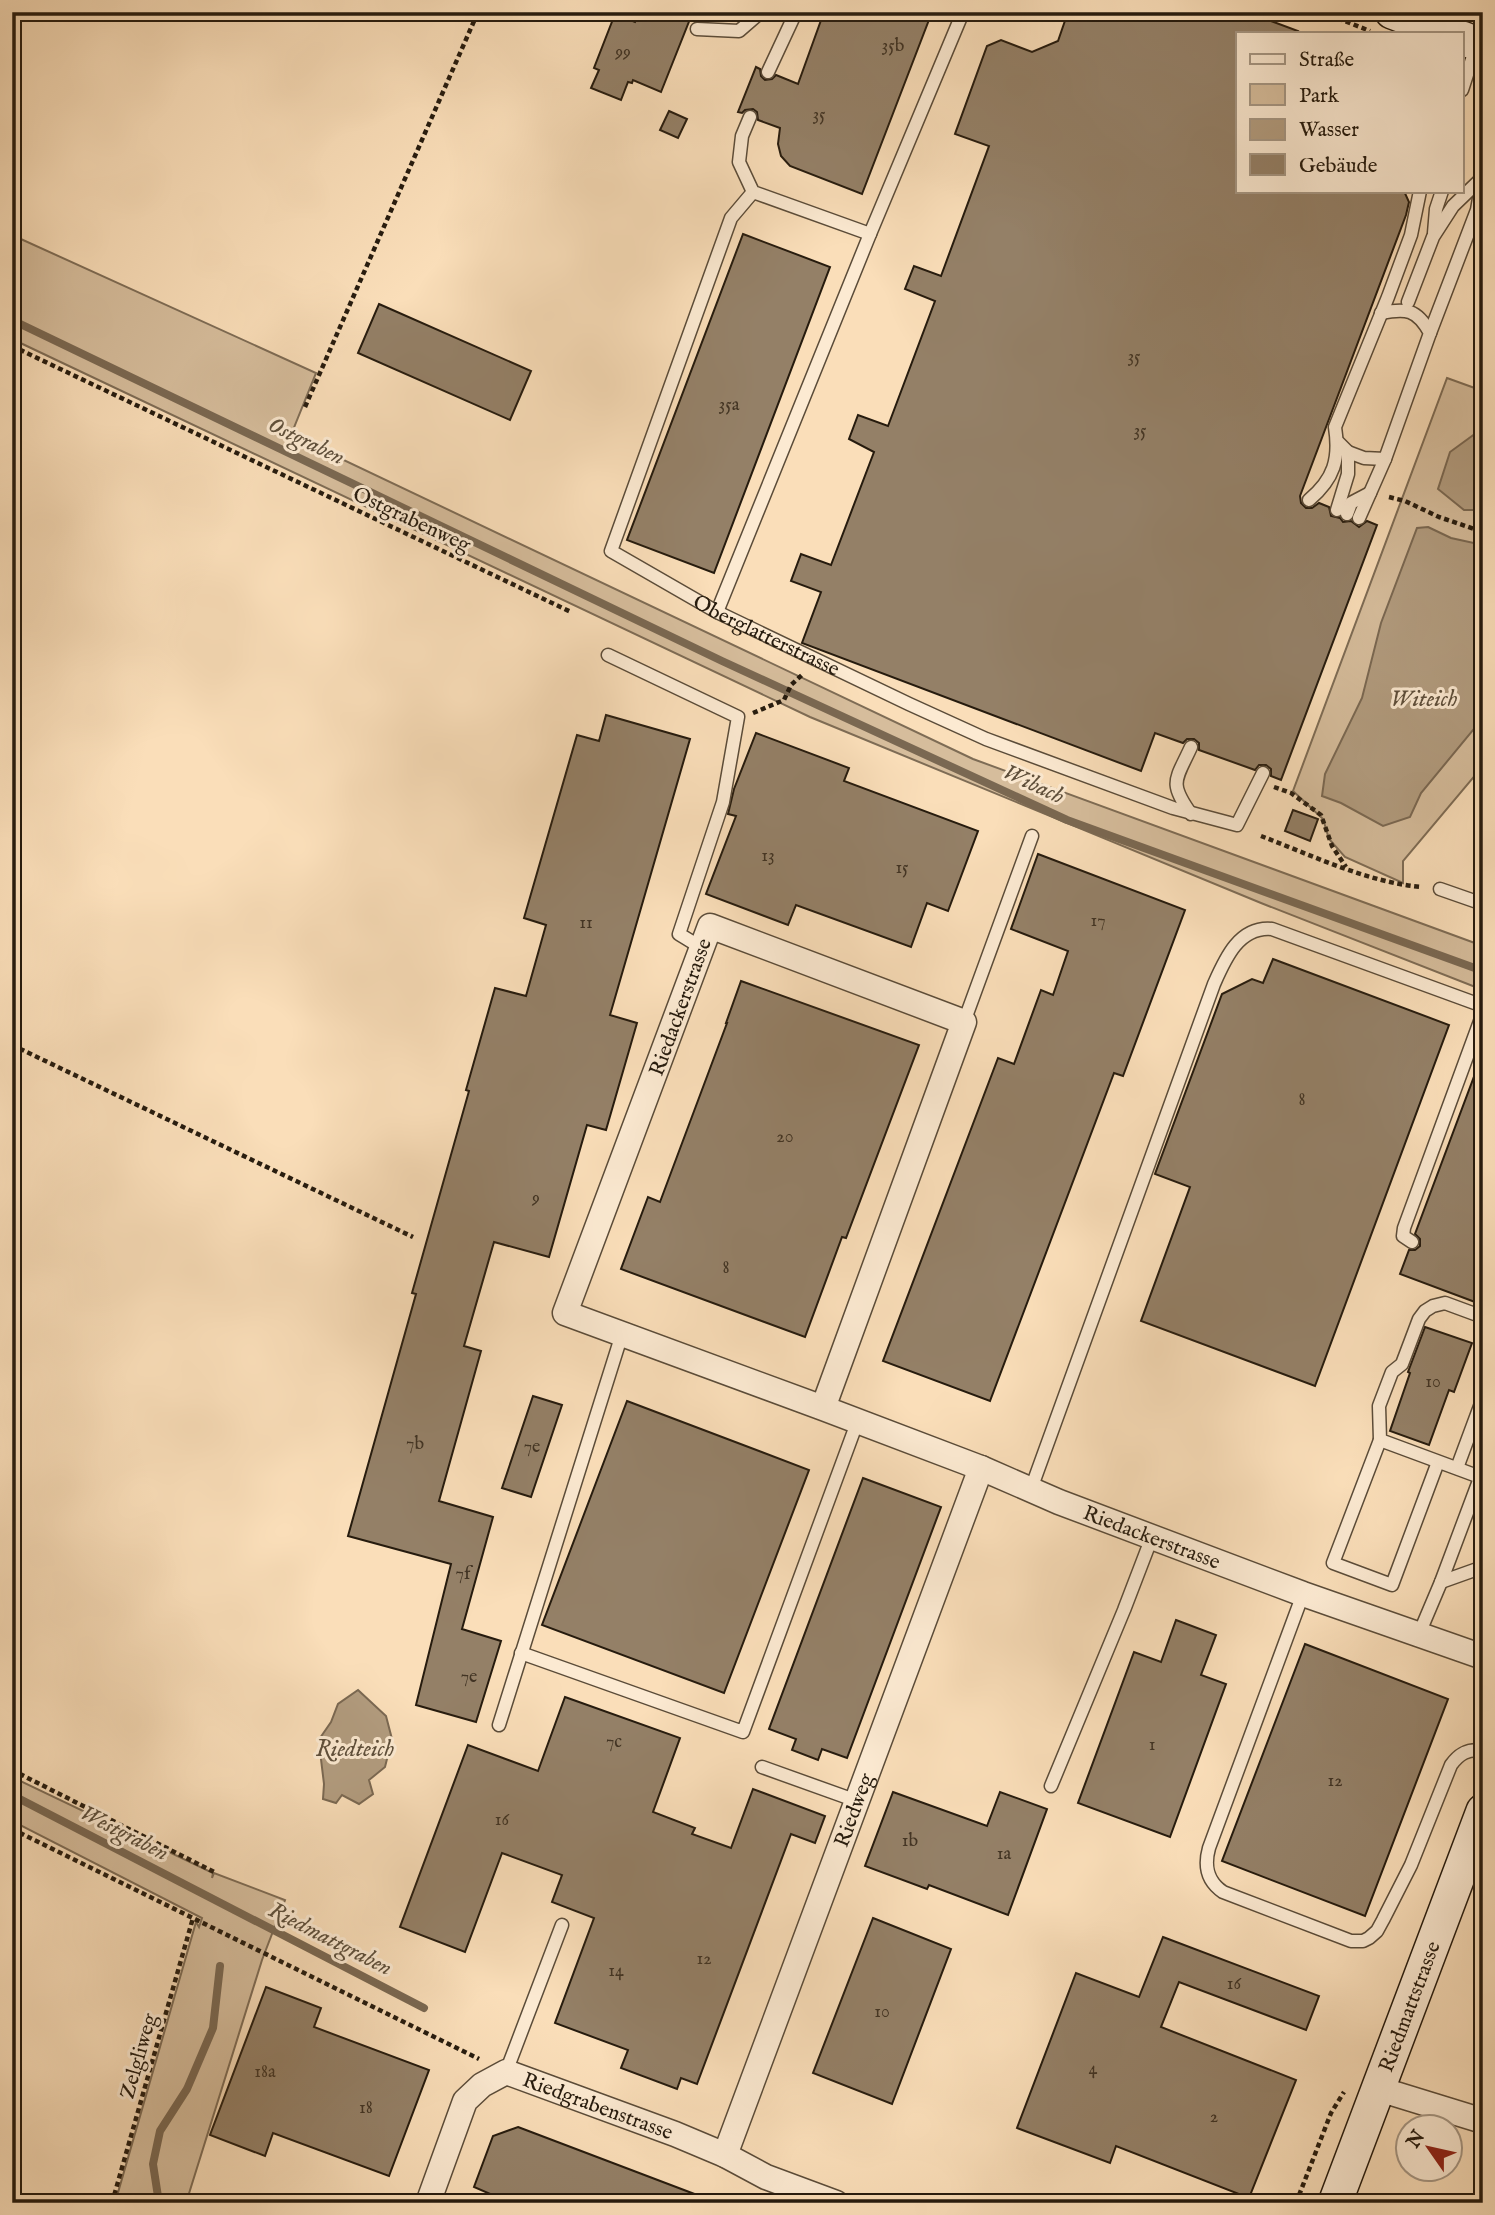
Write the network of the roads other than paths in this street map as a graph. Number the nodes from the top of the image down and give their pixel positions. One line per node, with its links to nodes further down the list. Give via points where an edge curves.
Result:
1 (761, 12): 5 (lane, via 739,31)
2 (796, 12): 9 (lane)
3 (962, 12): 15 (lane)
4 (1392, 12): 6 (main road)
5 (697, 29)
6 (1446, 32)
7 (1467, 40): 8 (lane)
8 (1464, 70)
9 (768, 72)
10 (750, 117): 12 (lane, via 739,162)
11 (1482, 177): 16 (lane, via 1452,206); 19 (lane, via 1477,210)
12 (753, 192): 15 (lane); 24 (lane, Oberglatterstrasse, via 731,218 611,551)
13 (1420, 192): 18 (lane, via 1411,235)
14 (1442, 192): 16 (lane)
15 (870, 234): 24 (lane)
16 (1433, 237): 17 (lane)
17 (1408, 302)
18 (1381, 313): 19 (lane, via 1415,313); 20 (lane, via 1335,427)
19 (1430, 333): 22 (lane)
20 (1338, 442): 21 (lane); 23 (lane, via 1329,478)
21 (1348, 452): 22 (lane); 22 (lane, via 1348,514 1370,494)
22 (1385, 460)
23 (1309, 500)
24 (717, 612): 28 (lane, Oberglatterstrasse, via 986,739)
25 (608, 655): 32 (lane, via 738,717 723,802 679,934)
26 (1191, 747): 28 (lane, via 1175,782 1178,796)
27 (1263, 773): 28 (lane, Oberglatterstrasse, via 1237,825)
28 (1191, 814)
29 (1032, 836): 35 (lane)
30 (1440, 889): 31 (lane)
31 (1483, 904)
32 (702, 948): 35 (street, Riedackerstrasse, via 710,926); 38 (street, Riedackerstrasse, via 565,1313)
33 (1483, 1006): 47 (lane, via 1272,929 1251,932 1235,945 1214,984)
34 (1483, 1013): 36 (lane, via 1404,1228 1403,1236)
35 (964, 1022): 40 (street)
36 (1412, 1242)
37 (1483, 1317): 42 (lane, via 1445,1303 1425,1311 1379,1406)
38 (622, 1334): 40 (street, Riedackerstrasse); 53 (lane)
39 (1483, 1398): 45 (lane)
40 (823, 1408): 41 (street, Riedackerstrasse)
41 (858, 1420): 44 (street, Riedackerstrasse); 53 (lane, via 743,1732)
42 (1380, 1440): 43 (lane); 43 (lane, via 1333,1563 1392,1584)
43 (1438, 1462): 45 (lane)
44 (981, 1468): 47 (street, Riedackerstrasse); 59 (street, Riedweg)
45 (1457, 1468): 46 (lane)
46 (1481, 1473): 50 (lane)
47 (1031, 1489): 48 (street, Riedackerstrasse)
48 (1152, 1537): 51 (street, Riedackerstrasse); 58 (lane)
49 (1483, 1567): 50 (lane)
50 (1441, 1582): 52 (lane)
51 (1303, 1594): 52 (street, Riedackerstrasse); 56 (lane, via 1209,1848 1206,1868 1216,1887 1351,1941 1363,1941 1377,1931 1411,1865 1451,1765 1469,1750)
52 (1419, 1634): 54 (street, Riedackerstrasse)
53 (521, 1653): 55 (lane)
54 (1483, 1657)
55 (499, 1724)
56 (1483, 1751)
57 (762, 1767): 59 (lane)
58 (1051, 1786)
59 (857, 1801): 65 (street, Riedweg)
60 (1483, 1811): 63 (main road, Riedmattstrasse)
61 (562, 1925): 62 (lane)
62 (506, 2072): 65 (street, Riedgrabenstrasse); 66 (street, Riedgrabenstrasse, via 482,2085 466,2101)
63 (1379, 2089): 64 (street); 68 (main road, Riedmattstrasse)
64 (1483, 2121)
65 (725, 2155): 67 (street, Riedgrabenstrasse, via 766,2177)
66 (428, 2203)
67 (836, 2203)
68 (1335, 2203)

